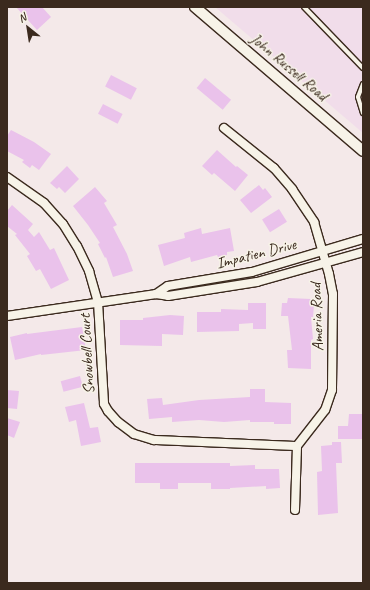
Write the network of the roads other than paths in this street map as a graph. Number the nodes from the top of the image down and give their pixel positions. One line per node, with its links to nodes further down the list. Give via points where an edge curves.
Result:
1 (195, 7): 7 (street, John Russell Road)
2 (304, 7): 3 (lane)
3 (363, 68)
4 (363, 84): 5 (lane, via 358,97)
5 (363, 113)
6 (224, 128): 10 (street, Ameria Road, via 274,168 292,190 314,222)
7 (363, 151)
8 (7, 177): 14 (street, Snowbell Court, via 44,203 63,224 89,271)
9 (363, 239): 10 (street, Impatien Drive)
10 (323, 251): 12 (street, Ameria Road); 13 (street, Impatien Drive, via 252,272 168,286)
11 (363, 252): 12 (street, Impatien Drive)
12 (327, 263): 13 (street, Impatien Drive, via 257,282 168,296); 16 (street, Ameria Road, via 333,294 332,390 325,410)
13 (156, 294): 14 (street, Impatien Drive)
14 (98, 302): 15 (street, Impatien Drive); 16 (street, Snowbell Court, via 104,404 113,417 134,434 154,440)
15 (7, 316)
16 (297, 446): 17 (street)
17 (295, 510)

